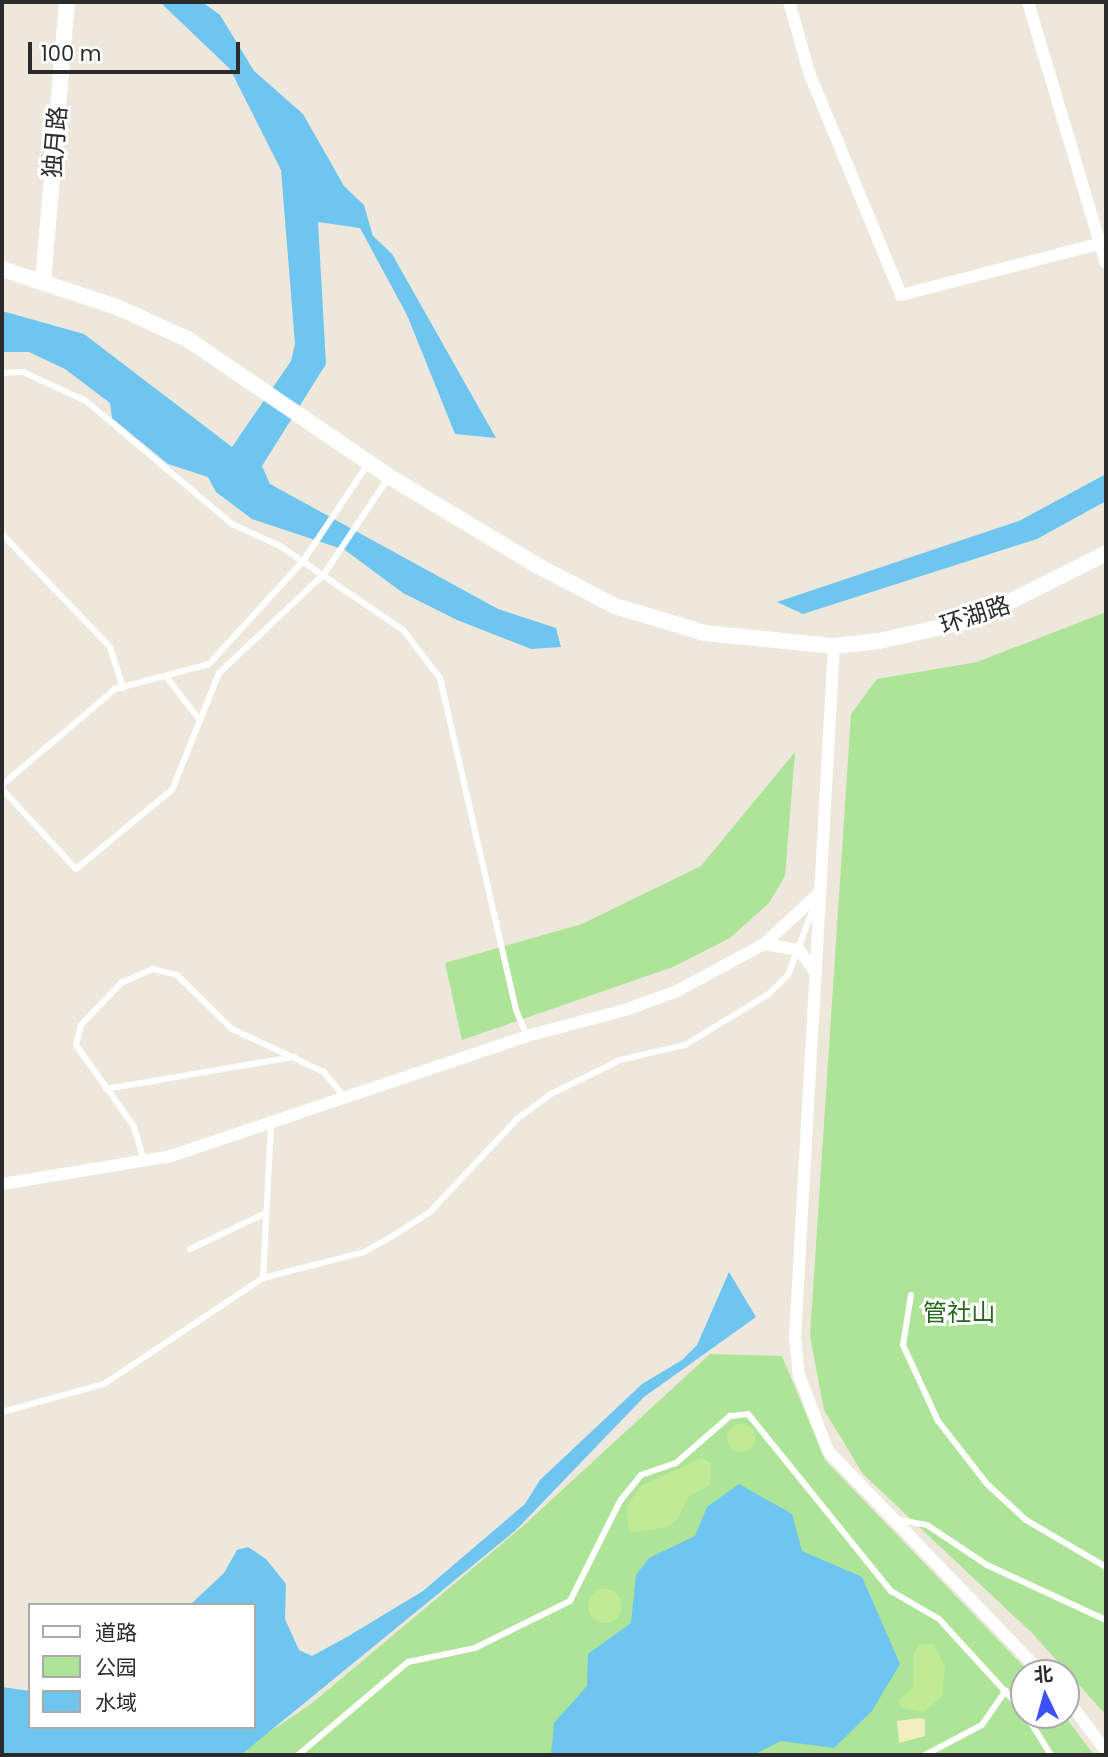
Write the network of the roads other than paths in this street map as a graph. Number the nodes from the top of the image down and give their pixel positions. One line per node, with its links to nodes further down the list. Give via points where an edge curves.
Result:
1 (67, 2): 7 (street, 独月路)
2 (789, 2): 4 (street, via 810,75 901,295)
3 (1028, 2): 4 (street)
4 (1104, 243): 5 (street)
5 (1106, 263)
6 (2, 269): 7 (street, 环湖路)
7 (43, 282): 9 (street, 环湖路, via 189,340)
8 (2, 373): 13 (lane, via 23,372 86,401 232,524)
9 (369, 463): 10 (street, 环湖路); 13 (lane)
10 (390, 477): 14 (lane); 15 (street, 环湖路, via 615,606 705,633)
11 (2, 534): 19 (lane, via 110,647)
12 (1106, 553): 15 (street, 环湖路, via 973,620)
13 (303, 561): 14 (lane); 16 (lane)
14 (324, 574): 17 (lane); 26 (lane, via 403,630 440,678 516,1010)
15 (834, 646): 22 (street)
16 (209, 664): 17 (lane); 18 (lane)
17 (219, 673): 20 (lane)
18 (167, 678): 19 (lane); 20 (lane)
19 (123, 688): 21 (lane)
20 (199, 719): 21 (lane, via 172,790 76,869)
21 (2, 787)
22 (819, 892): 23 (street); 24 (lane); 25 (street)
23 (764, 944): 24 (street); 26 (street, via 677,991)
24 (799, 950): 25 (street); 35 (lane, via 769,994 718,1030 620,1060 551,1094 517,1119 429,1212 393,1236 364,1252)
25 (818, 979): 38 (street, via 795,1338 799,1375 828,1451)
26 (527, 1036): 29 (street)
27 (296, 1056): 28 (lane); 28 (lane, via 232,1029 177,975 153,969 121,983 81,1025 76,1045); 29 (lane, via 324,1072)
28 (106, 1089): 31 (lane, via 133,1125)
29 (346, 1100): 30 (street)
30 (271, 1125): 31 (street); 33 (lane)
31 (144, 1162): 32 (street)
32 (2, 1184)
33 (266, 1213): 34 (lane); 35 (lane)
34 (190, 1249)
35 (263, 1278): 37 (lane, via 104,1384)
36 (911, 1294): 39 (lane, via 904,1345 938,1421 986,1484 1026,1520)
37 (2, 1412)
38 (890, 1519): 40 (lane, via 927,1525 987,1565); 41 (street)
39 (1106, 1567)
40 (1106, 1620)
41 (1028, 1659)
42 (1006, 1690): 43 (lane); 47 (lane, via 939,1619 891,1591 748,1414 730,1416 676,1462 641,1475 561,1608 475,1648 408,1662); 48 (lane, via 982,1726)
43 (1010, 1695)
44 (1080, 1717): 46 (street)
45 (1035, 1729): 49 (lane)
46 (1106, 1751)
47 (299, 1755)
48 (925, 1755)
49 (1052, 1755)

